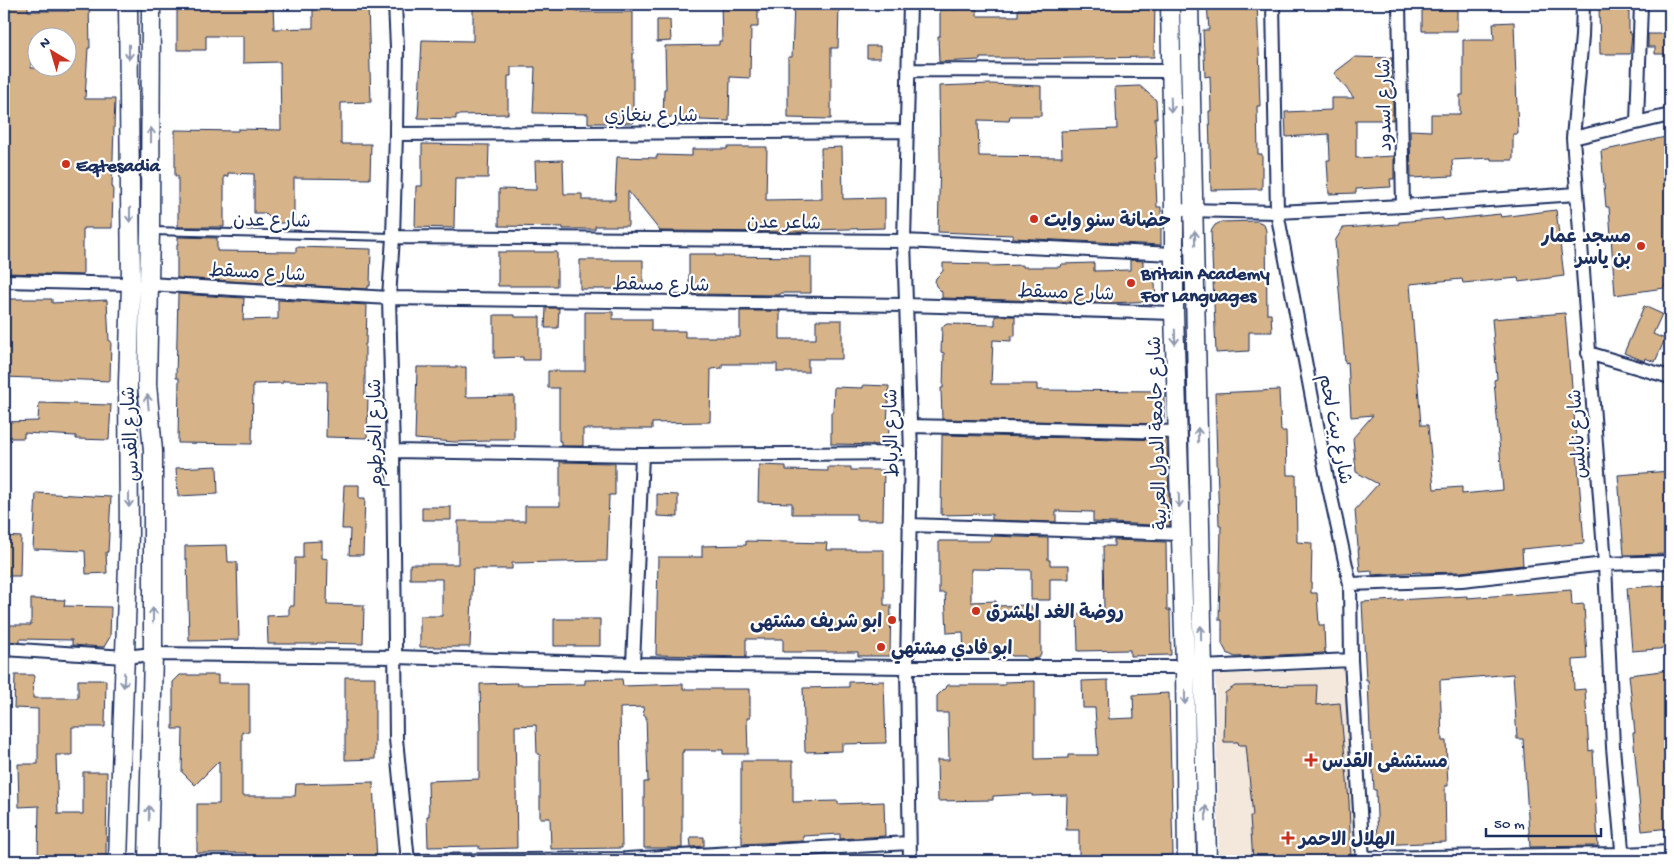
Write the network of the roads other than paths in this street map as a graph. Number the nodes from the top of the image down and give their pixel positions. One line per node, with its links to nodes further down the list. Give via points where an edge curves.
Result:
1 (128, 4): 28 (main road, شارع القدس, one-way to 28)
2 (151, 4): 23 (main road, شارع القدس, one-way to 2)
3 (395, 4): 16 (street, شارع الخرطوم)
4 (910, 4): 11 (street, شارع الرباط)
5 (1170, 4): 12 (main road, شارع جامعة الدول العربية)
6 (1189, 4): 21 (main road, شارع جامعة الدول العربية)
7 (1273, 4): 22 (street, شارع بيت لحم)
8 (1400, 4): 19 (street, شارع اسدود)
9 (1583, 4): 17 (street, شارع نابلس)
10 (1641, 4): 14 (street)
11 (908, 70): 12 (street); 15 (street, شارع الرباط)
12 (1170, 71): 20 (main road, شارع جامعة الدول العربية, one-way to 20)
13 (1670, 115): 14 (street)
14 (1637, 122): 17 (street)
15 (906, 131): 16 (street, شارع بنغازي); 25 (street, شارع الرباط)
16 (396, 134): 24 (street, شارع الخرطوم)
17 (1574, 138): 18 (street, شارع نابلس)
18 (1577, 194): 19 (street); 32 (street, شارع نابلس)
19 (1403, 206): 22 (street)
20 (1174, 209): 21 (street); 26 (main road, شارع جامعة الدول العربية)
21 (1194, 210): 22 (street); 51 (main road, شارع جامعة الدول العربية, one-way to 21)
22 (1277, 212): 43 (street, شارع بيت لحم)
23 (150, 231): 24 (lane, شارع عدن); 28 (main road, شارع القدس)
24 (393, 237): 25 (street, شاعر عدن); 29 (street, شارع الخرطوم)
25 (904, 242): 26 (street, شاعر عدن); 30 (street, شارع الرباط)
26 (1173, 254): 31 (main road, شارع جامعة الدول العربية)
27 (4, 281): 28 (street, شارع مسقط)
28 (139, 284): 29 (street, شارع مسقط); 45 (main road, شارع القدس, one-way to 28, via 153,450); 46 (main road, شارع القدس, one-way to 46, via 128,383 129,534)
29 (389, 298): 30 (street, شارع مسقط); 36 (street, شارع الخرطوم)
30 (905, 305): 31 (street, شارع مسقط); 34 (street, شارع الرباط)
31 (1174, 313): 35 (main road, شارع جامعة الدول العربية, one-way to 35)
32 (1588, 353): 33 (street); 42 (street, شارع نابلس)
33 (1670, 377)
34 (909, 426): 35 (street); 37 (street, شارع الرباط)
35 (1178, 432): 40 (main road, شارع جامعة الدول العربية, one-way to 40)
36 (393, 451): 38 (street); 47 (street, شارع الخرطوم)
37 (911, 453): 38 (street); 39 (street, شارع الرباط)
38 (642, 454): 49 (street)
39 (909, 525): 40 (street); 50 (street, شارع الرباط)
40 (1180, 534): 51 (main road, شارع جامعة الدول العربية)
41 (1670, 562): 42 (street)
42 (1605, 564): 43 (street, via 1462,580); 54 (street, شارع نابلس, via 1613,747)
43 (1350, 584): 48 (street, شارع بيت لحم)
44 (4, 649): 46 (street)
45 (153, 654): 46 (street); 47 (street); 57 (main road, شارع القدس, one-way to 45)
46 (125, 657): 56 (main road, شارع القدس, one-way to 56)
47 (395, 657): 49 (street); 58 (street, شارع الخرطوم, via 396,739)
48 (1351, 660): 51 (street); 55 (street, شارع بيت لحم)
49 (634, 664): 50 (street)
50 (907, 667): 51 (street); 52 (street, شارع الرباط)
51 (1193, 667): 60 (main road, شارع جامعة الدول العربية, one-way to 60); 61 (main road, شارع جامعة الدول العربية, one-way to 51)
52 (909, 843): 58 (street, via 627,860); 59 (street, شارع الرباط)
53 (1670, 852): 54 (street)
54 (1622, 858): 55 (street)
55 (1363, 860)
56 (118, 861)
57 (148, 861)
58 (409, 861)
59 (910, 861)
60 (1187, 861)
61 (1207, 861)

